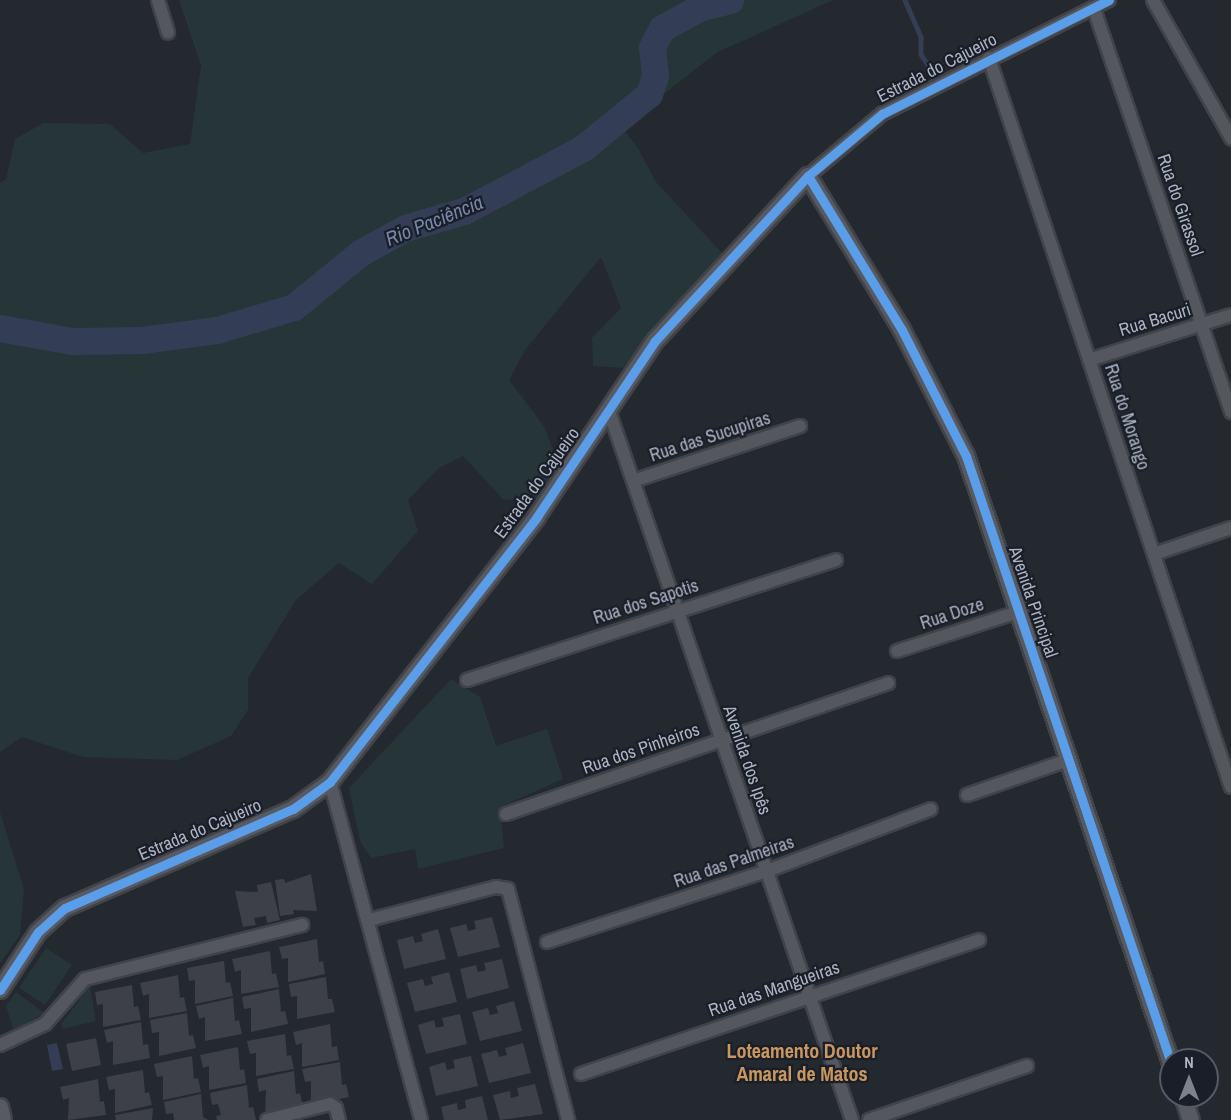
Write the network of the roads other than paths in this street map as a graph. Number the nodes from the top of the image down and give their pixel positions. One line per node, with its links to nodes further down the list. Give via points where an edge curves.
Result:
1 (158, 0): 5 (street)
2 (1109, 0): 4 (street, Estrada do Cajueiro)
3 (1153, 0): 7 (street)
4 (1095, 9): 6 (street, Estrada do Cajueiro); 10 (street, Rua do Girassol)
5 (168, 32)
6 (989, 58): 8 (street, Estrada do Cajueiro, via 882,114); 11 (street, Rua do Morango)
7 (1231, 138)
8 (808, 176): 12 (street, Estrada do Cajueiro, via 655,340); 20 (street, Avenida Principal, via 940,398 966,456)
9 (1231, 315): 10 (street, Rua Bacuri)
10 (1201, 325): 11 (street, Rua Bacuri); 13 (street, Rua do Girassol)
11 (1089, 360): 17 (street, Rua do Morango)
12 (609, 411): 15 (street, Avenida dos Ipês); 26 (street, Estrada do Cajueiro, via 536,518)
13 (1231, 412)
14 (800, 426): 15 (street, Rua das Sucupiras)
15 (633, 481): 19 (street, Avenida dos Ipês)
16 (1231, 528): 17 (street)
17 (1154, 554): 27 (street, Rua do Morango)
18 (836, 560): 19 (street, Rua dos Sapotis)
19 (677, 611): 22 (street, Rua dos Sapotis); 24 (street, Avenida dos Ipês)
20 (1018, 612): 21 (street, Rua Doze); 25 (street, Avenida Principal)
21 (897, 651)
22 (467, 680)
23 (888, 683): 24 (street, Rua dos Pinheiros)
24 (722, 741): 30 (street, Rua dos Pinheiros); 31 (street, Avenida dos Ipês)
25 (1068, 760): 28 (street); 39 (street, Avenida Principal)
26 (330, 782): 32 (street, via 348,860); 36 (street, Estrada do Cajueiro, via 293,809 64,908 38,932)
27 (1231, 788)
28 (967, 795)
29 (932, 809): 31 (street, Rua das Palmeiras)
30 (506, 814)
31 (767, 872): 35 (street, Rua das Palmeiras); 37 (street, Avenida dos Ipês)
32 (369, 920): 46 (street); 47 (street, via 496,887 507,889)
33 (302, 925): 38 (street, via 85,979 45,1024)
34 (979, 940): 37 (street, Rua das Mangueiras)
35 (547, 942)
36 (0, 989)
37 (809, 996): 41 (street, Rua das Mangueiras); 48 (street, Avenida dos Ipês)
38 (0, 1045)
39 (1166, 1048)
40 (1027, 1066): 49 (street)
41 (581, 1074)
42 (0, 1107): 43 (street)
43 (3, 1120)
44 (267, 1120): 45 (street, via 332,1104)
45 (339, 1120)
46 (421, 1120)
47 (568, 1120)
48 (852, 1120)
49 (869, 1120)

